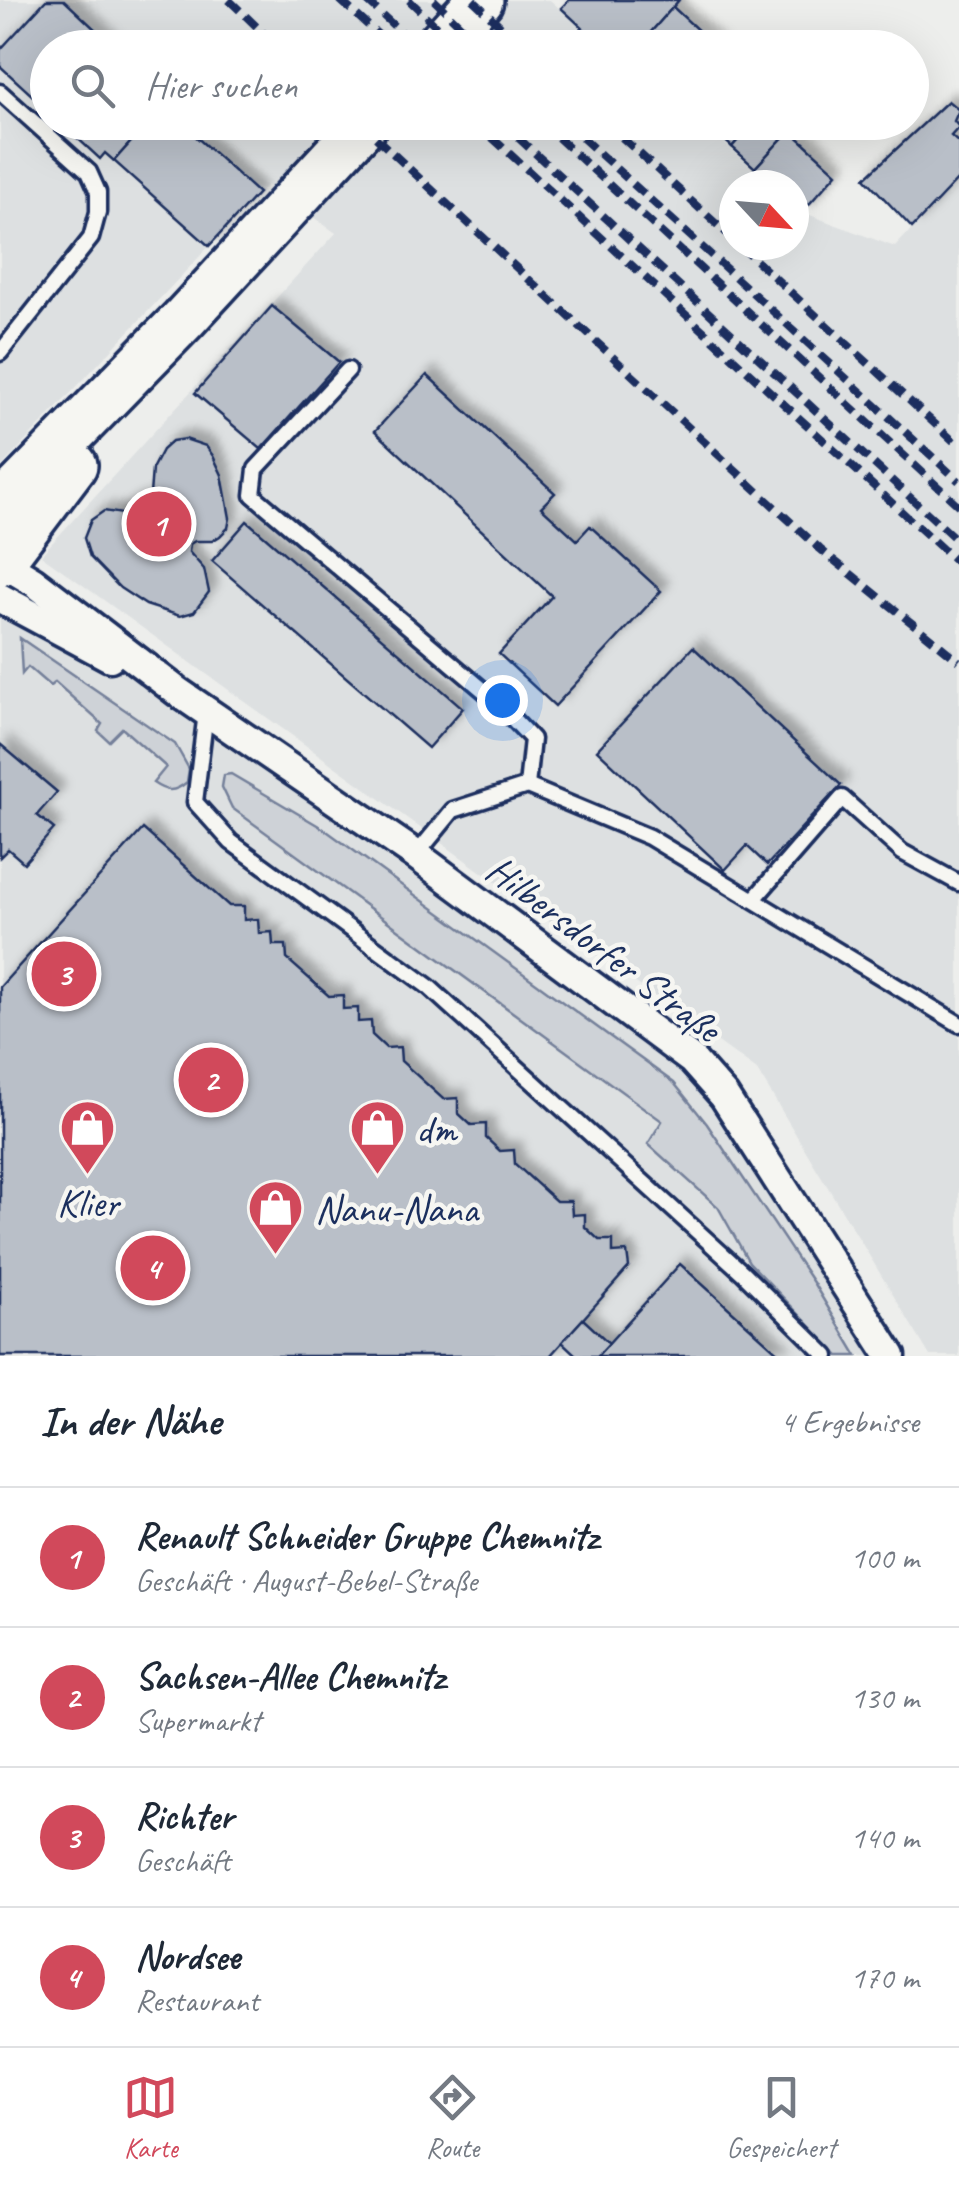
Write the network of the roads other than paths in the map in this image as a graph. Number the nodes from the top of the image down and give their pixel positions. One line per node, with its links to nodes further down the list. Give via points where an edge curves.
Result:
1 (480, 0): 2 (main road)
2 (452, 30)
3 (0, 92): 4 (lane)
4 (30, 119)
5 (53, 140): 8 (lane, via 89,172 98,212 91,238)
6 (349, 140): 7 (main road)
7 (183, 320): 10 (main road); 11 (main road)
8 (0, 353)
9 (348, 370): 13 (lane, via 256,469 252,495 495,700 532,739)
10 (0, 507)
11 (0, 571): 12 (street, Hilbersdorfer Straße, via 33,581)
12 (206, 711): 14 (street, Hilbersdorfer Straße); 18 (lane, via 195,802 231,842 429,986)
13 (527, 786): 14 (lane, via 453,810); 16 (lane, via 649,837)
14 (416, 855): 19 (street, Hilbersdorfer Straße, via 692,1060 724,1096)
15 (959, 883): 16 (lane, via 902,852 842,798)
16 (755, 898): 17 (lane)
17 (959, 1024)
18 (827, 1356)
19 (891, 1356)

